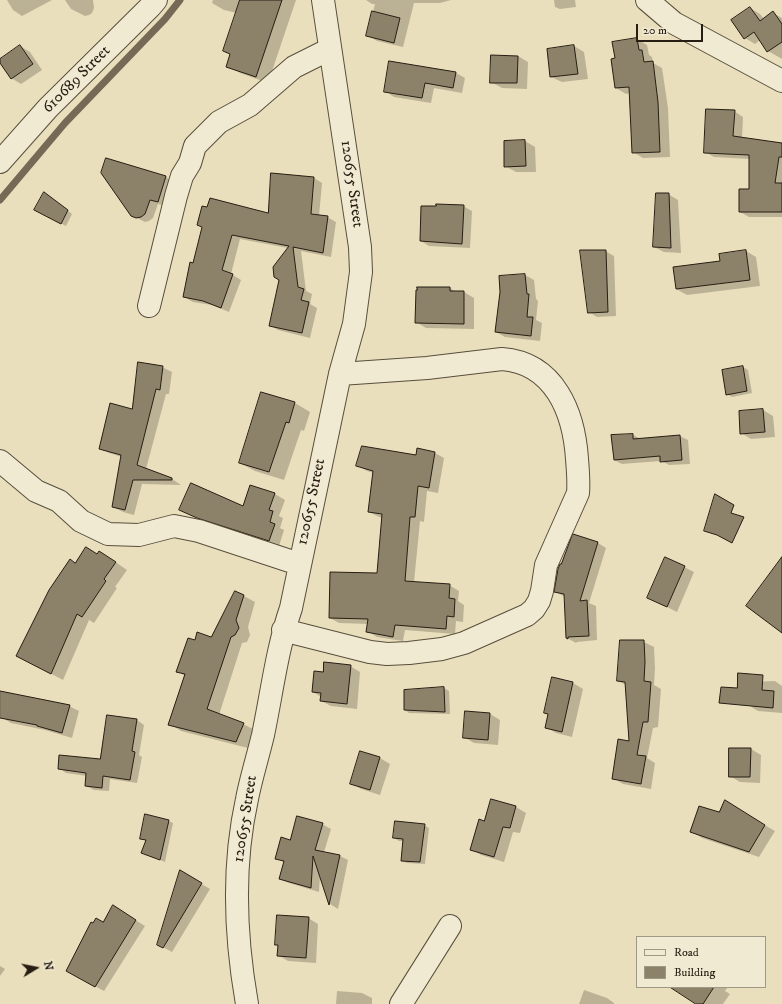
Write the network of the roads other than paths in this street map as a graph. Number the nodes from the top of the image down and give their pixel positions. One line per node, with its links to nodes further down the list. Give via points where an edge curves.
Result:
1 (156, 0): 6 (street, 610689 Street, via 48,108)
2 (323, 0): 4 (street, 120655 Street)
3 (647, 0): 5 (street, via 674,23)
4 (330, 49): 7 (street, via 294,67 250,105 219,122 195,146 176,196); 8 (street, 120655 Street, via 361,260 354,324)
5 (782, 81)
6 (0, 162)
7 (150, 306)
8 (340, 374): 10 (street, 120655 Street); 11 (street, via 427,368 502,359 528,365 553,387 568,412 576,443 578,493 546,566 539,601 527,615 464,642 442,649 409,654 370,652)
9 (0, 461): 10 (street, via 36,491 59,501 81,521 108,534 139,535 174,526 198,531)
10 (299, 564): 11 (street, 120655 Street)
11 (284, 630): 13 (street, 120655 Street, via 263,735 246,800 239,850 236,896)
12 (450, 926): 14 (street)
13 (247, 1004)
14 (401, 1004)

